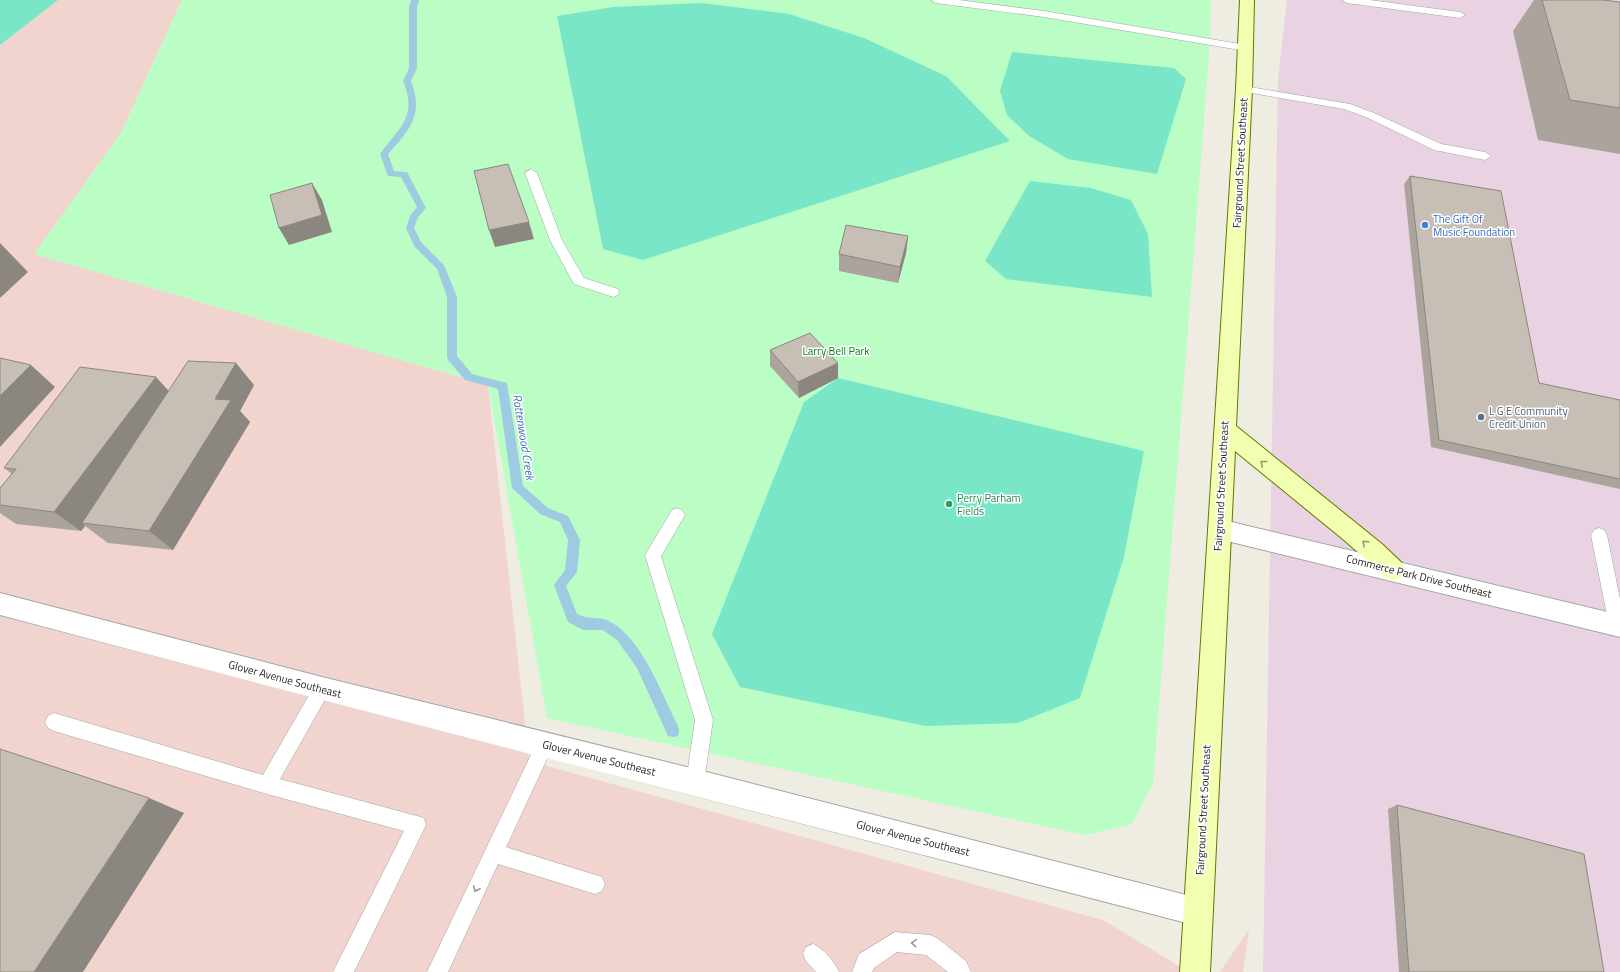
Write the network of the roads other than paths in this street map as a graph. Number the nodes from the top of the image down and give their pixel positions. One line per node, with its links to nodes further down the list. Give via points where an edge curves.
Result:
1 (936, 0): 5 (lane)
2 (1022, 0): 5 (lane)
3 (1247, 0): 7 (main road, Fairground Street Southeast)
4 (1347, 0): 6 (lane)
5 (1044, 14): 7 (lane)
6 (1460, 16)
7 (1246, 48): 8 (main road, Fairground Street Southeast)
8 (1244, 89): 9 (lane, via 1346,106 1438,147); 12 (main road, Fairground Street Southeast)
9 (1485, 156)
10 (531, 173): 11 (lane, via 556,240 579,281)
11 (612, 292)
12 (1224, 428): 14 (main road, Fairground Street Southeast); 16 (main road, one-way to 12, via 1361,539 1266,465)
13 (677, 515): 22 (lane, via 653,555 704,720)
14 (1218, 529): 16 (street, Commerce Park Drive Southeast); 26 (main road, Fairground Street Southeast)
15 (1599, 535): 18 (lane)
16 (1394, 570): 18 (street, Commerce Park Drive Southeast)
17 (0, 604): 19 (street, Glover Avenue Southeast)
18 (1619, 625)
19 (322, 689): 21 (street, Glover Avenue Southeast); 23 (lane)
20 (54, 722): 23 (lane)
21 (545, 744): 22 (street, Glover Avenue Southeast); 24 (lane)
22 (695, 782): 26 (street, Glover Avenue Southeast)
23 (267, 785): 28 (lane, via 417,825)
24 (493, 853): 25 (lane); 29 (lane, one-way to 29)
25 (595, 884)
26 (1198, 912): 33 (main road, Fairground Street Southeast)
27 (813, 954): 30 (lane)
28 (343, 972)
29 (437, 972)
30 (829, 972)
31 (862, 972): 32 (lane, one-way to 31, via 960,968 930,945 895,942 866,961)
32 (961, 972)
33 (1195, 972)

